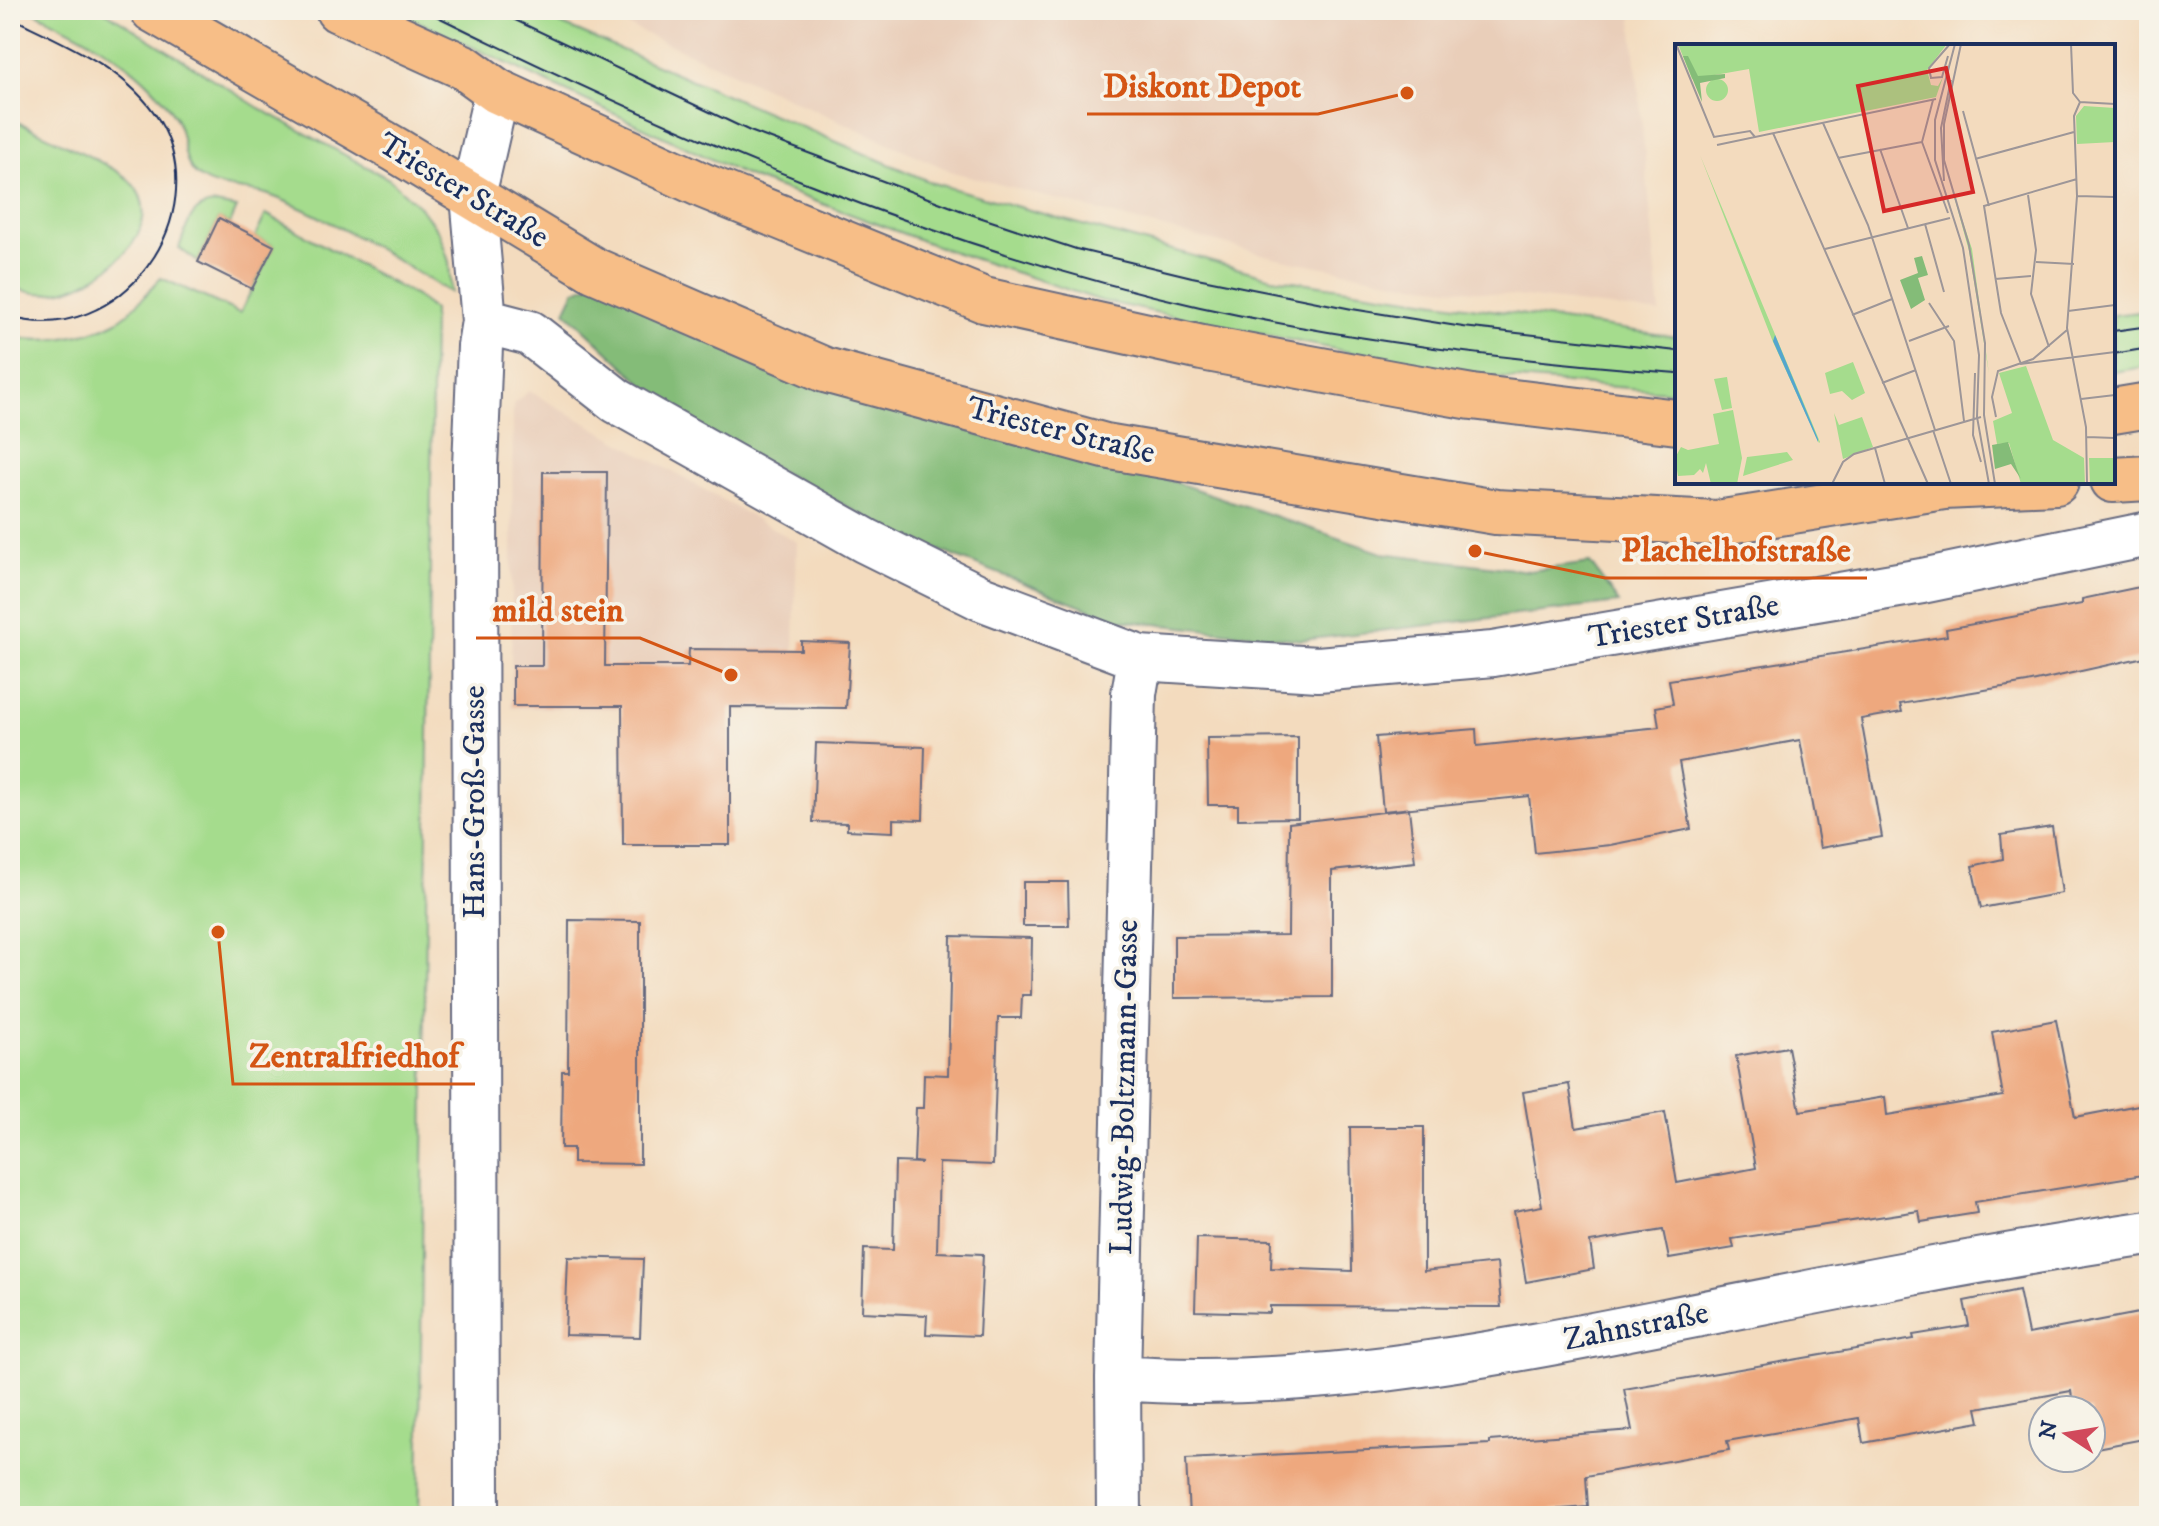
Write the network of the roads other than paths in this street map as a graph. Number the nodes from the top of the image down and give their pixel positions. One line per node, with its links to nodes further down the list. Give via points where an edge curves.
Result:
1 (153, 10): 4 (main road, Triester Straße)
2 (338, 10): 3 (main road, via 464,67)
3 (497, 91): 4 (street, Hans-Groß-Gasse); 8 (main road, via 704,186 984,300 1397,384)
4 (473, 196): 5 (street, Hans-Groß-Gasse); 11 (main road, Triester Straße, via 594,270 825,370 1105,446 1496,512 1717,523 1944,487)
5 (484, 321): 13 (street, Triester Straße, via 530,333 617,401 866,541 981,598); 16 (street, Hans-Groß-Gasse, via 475,466)
6 (2149, 405): 7 (main road)
7 (2115, 411)
8 (1675, 422)
9 (2149, 478): 10 (main road)
10 (2115, 480)
11 (2011, 484)
12 (2149, 534): 13 (street, Triester Straße, via 1922,581 1493,654 1318,669)
13 (1140, 658): 15 (street, Ludwig-Boltzmann-Gasse, via 1134,694)
14 (2149, 1233): 15 (street, Zahnstraße, via 2002,1255 1497,1355 1310,1377)
15 (1118, 1378): 17 (street, Ludwig-Boltzmann-Gasse)
16 (477, 1516)
17 (1119, 1516)

